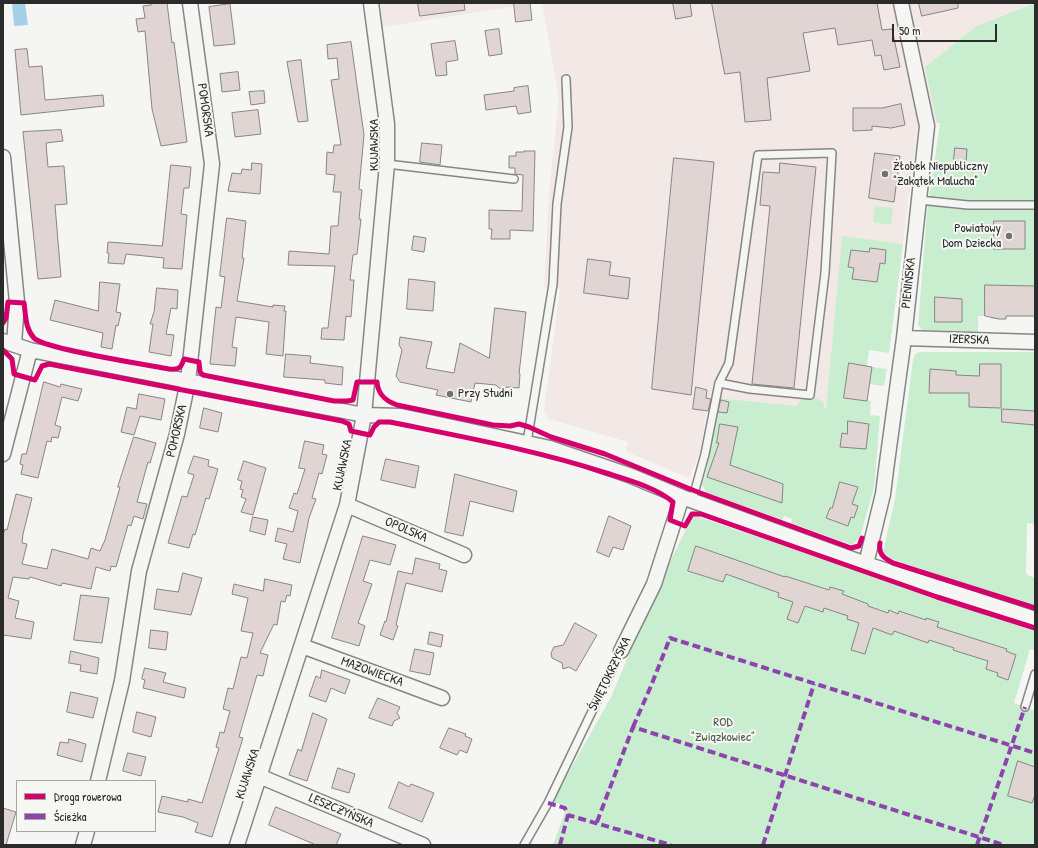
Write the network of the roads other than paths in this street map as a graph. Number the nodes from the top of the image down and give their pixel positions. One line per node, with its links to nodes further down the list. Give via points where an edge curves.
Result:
1 (190, 3): 14 (street, POMORSKA, via 212,164)
2 (371, 3): 6 (street, KUJAWSKA, via 387,124)
3 (902, 3): 8 (street, PIENIŃSKA, via 927,126)
4 (566, 79): 17 (lane, via 568,127 557,204 553,284)
5 (3, 158): 11 (street, via 17,302)
6 (387, 164): 7 (lane); 16 (street, KUJAWSKA)
7 (514, 179)
8 (919, 200): 9 (lane, via 968,206); 10 (street, PIENIŃSKA)
9 (1035, 205)
10 (904, 338): 12 (street, IZERSKA); 22 (street, PIENIŃSKA, via 883,494)
11 (8, 342): 13 (street)
12 (1035, 342)
13 (30, 350): 14 (street); 18 (street)
14 (188, 381): 16 (street); 30 (street, POMORSKA, via 177,434 139,571 122,681)
15 (718, 383): 15 (lane, via 729,363 758,155 832,154 825,273 810,395); 19 (lane, via 705,454)
16 (364, 415): 17 (street, via 400,416); 20 (street, KUJAWSKA)
17 (527, 442): 19 (street, via 629,475)
18 (3, 454)
19 (687, 499): 22 (street); 25 (street, ŚWIĘTOKRZYSKA, via 654,584)
20 (347, 505): 21 (street, OPOLSKA); 24 (street, KUJAWSKA)
21 (464, 555)
22 (866, 564): 23 (street)
23 (1035, 619)
24 (302, 646): 27 (street, MAZOWIECKA); 29 (street, KUJAWSKA)
25 (621, 651): 35 (lane, ŚWIĘTOKRZYSKA, via 548,803)
26 (1035, 674): 28 (lane)
27 (442, 698)
28 (1025, 707)
29 (259, 776): 33 (street, KUJAWSKA); 34 (street, LESZCZYŃSKA)
30 (98, 780)
31 (86, 832): 32 (street)
32 (83, 845)
33 (237, 845)
34 (423, 845)
35 (524, 845)

